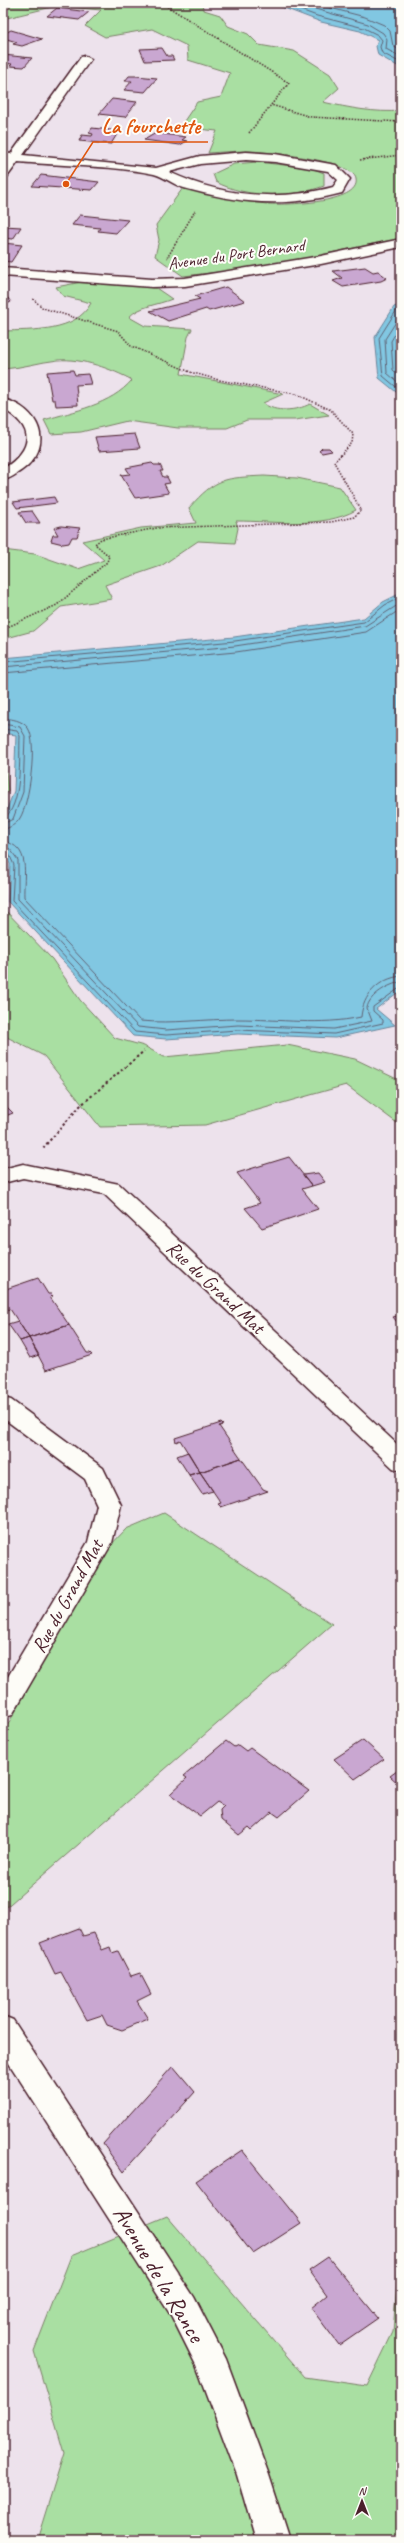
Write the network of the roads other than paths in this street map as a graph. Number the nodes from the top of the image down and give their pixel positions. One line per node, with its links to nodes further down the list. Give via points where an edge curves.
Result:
1 (85, 59): 2 (street)
2 (8, 158): 3 (street); 4 (street)
3 (157, 172): 3 (street, via 186,184 238,198 277,200 311,198 338,190 344,179 332,168 275,158 246,156 200,160)
4 (3, 174)
5 (401, 243): 6 (street, Avenue du Port Bernard, via 216,279 152,283)
6 (3, 272)
7 (3, 403): 8 (street, via 23,416 33,428 35,439 32,452 20,465)
8 (3, 476)
9 (13, 1173): 11 (street, Rue du Grand Mat, via 111,1189)
10 (3, 1406): 12 (street, Rue du Grand Mat, via 95,1474 109,1505 100,1543)
11 (401, 1462)
12 (3, 1708)
13 (3, 2029): 14 (street, Avenue de la Rance, via 183,2307 210,2359)
14 (273, 2540)

